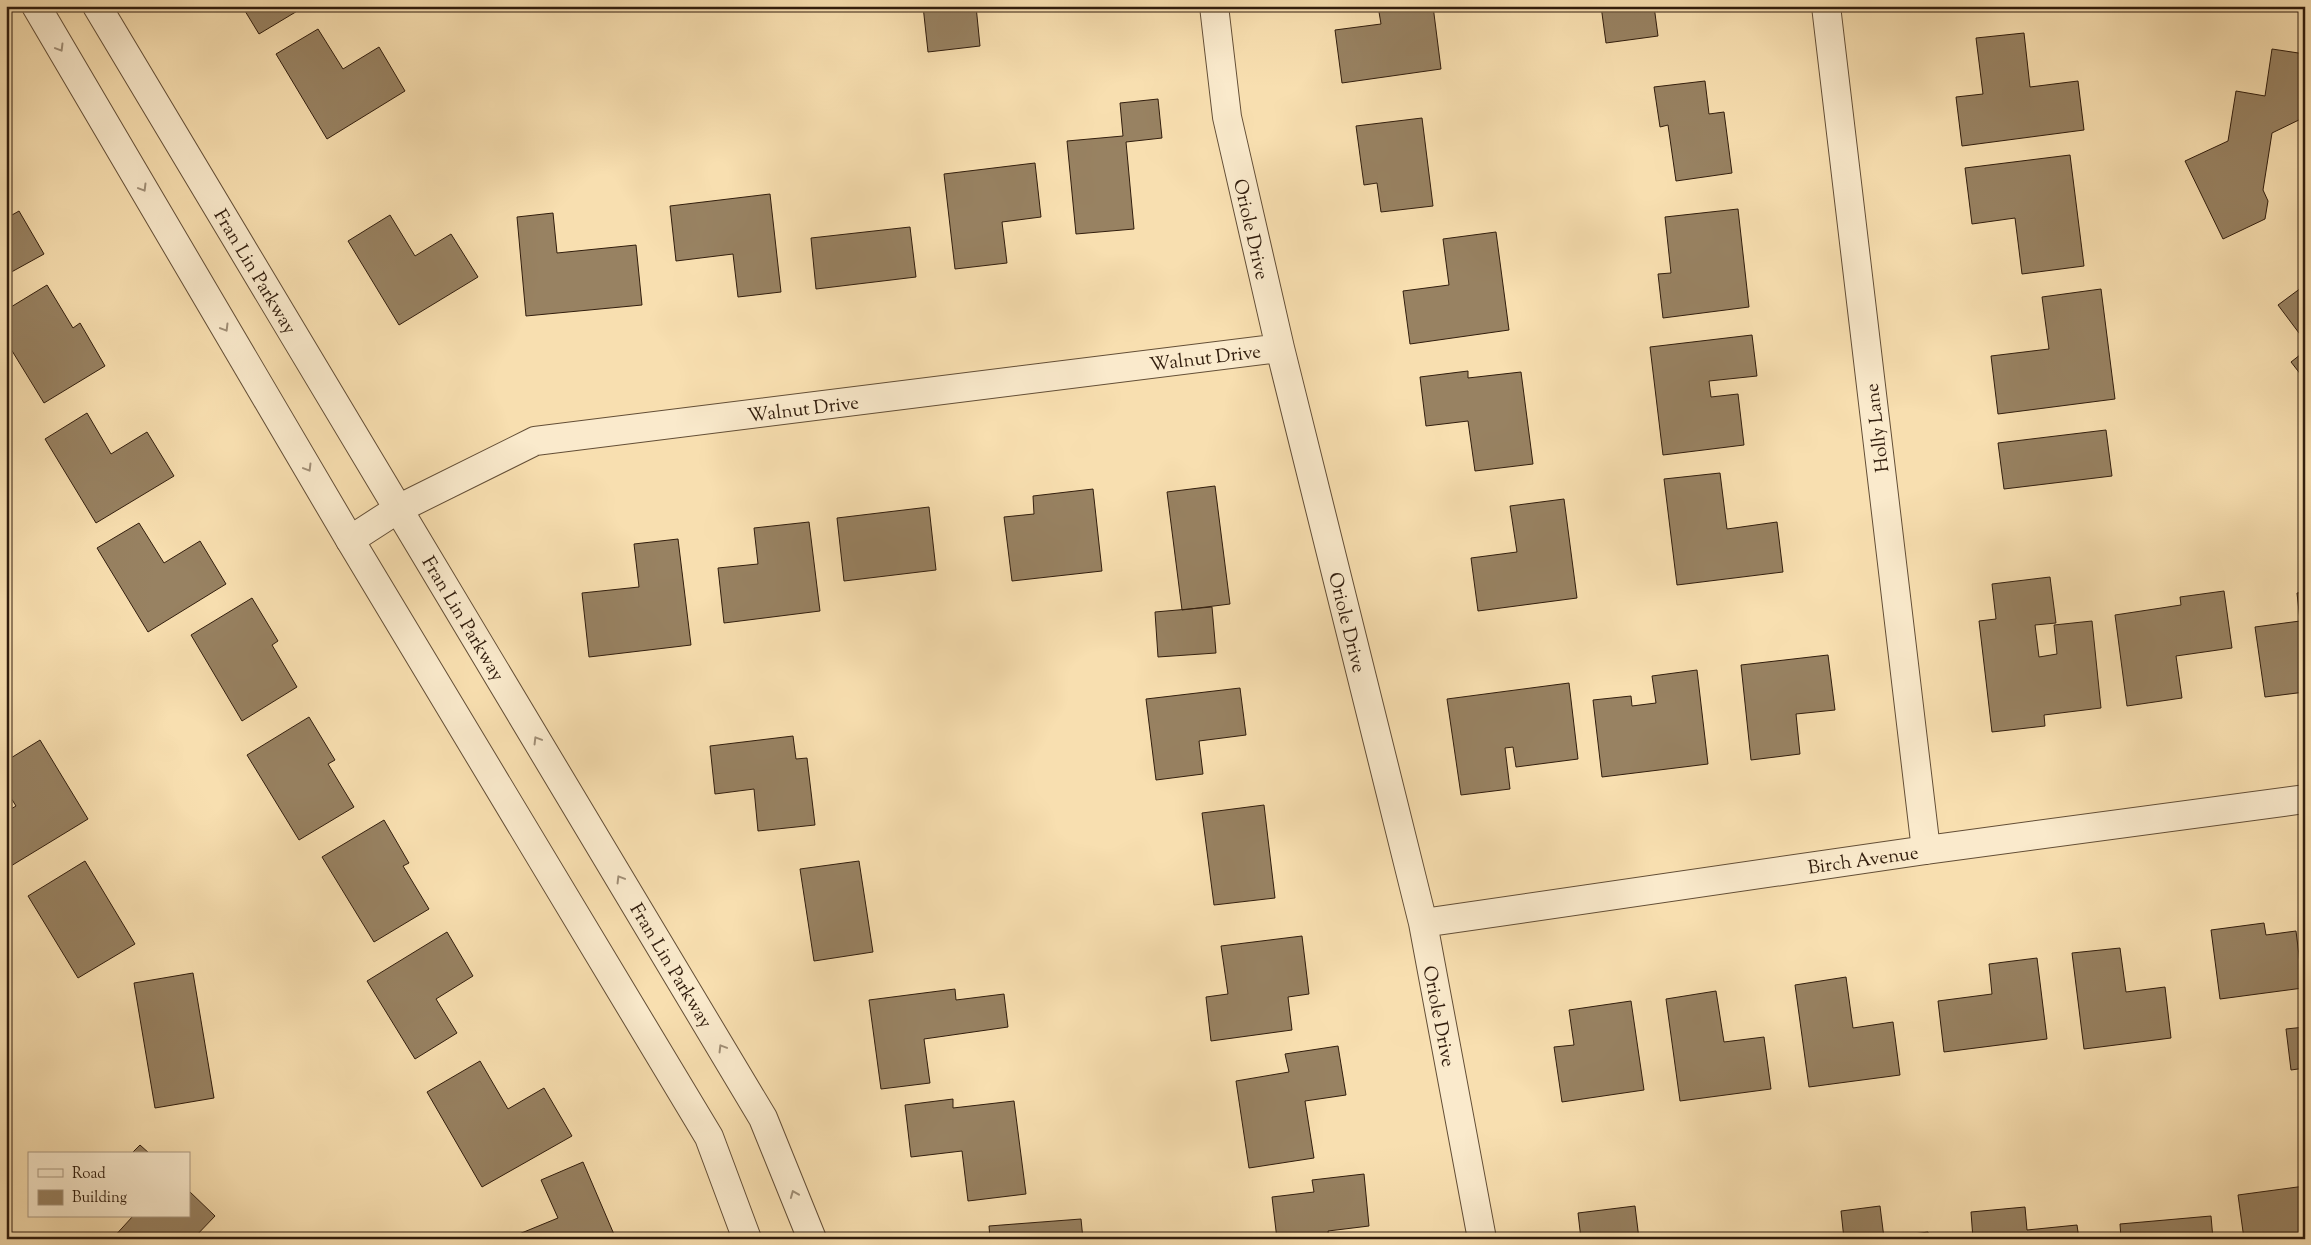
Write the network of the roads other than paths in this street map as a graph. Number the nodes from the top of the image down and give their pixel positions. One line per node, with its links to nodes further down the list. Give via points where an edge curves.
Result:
1 (36, 6): 7 (street, one-way to 7)
2 (98, 6): 6 (street, Fran Lin Parkway)
3 (1214, 6): 5 (street, Oriole Drive, via 1227,117)
4 (1826, 6): 9 (street, Holly Lane)
5 (1280, 348): 6 (street, Walnut Drive, via 534,441); 10 (street, Oriole Drive)
6 (398, 509): 7 (street, Walnut Drive); 12 (street, Fran Lin Parkway, one-way to 6, via 763,1118)
7 (350, 540): 11 (street, via 710,1137)
8 (2305, 799): 9 (street, Birch Avenue)
9 (1926, 850): 10 (street, Birch Avenue)
10 (1422, 923): 13 (street, Oriole Drive)
11 (747, 1239)
12 (812, 1239)
13 (1482, 1239)

